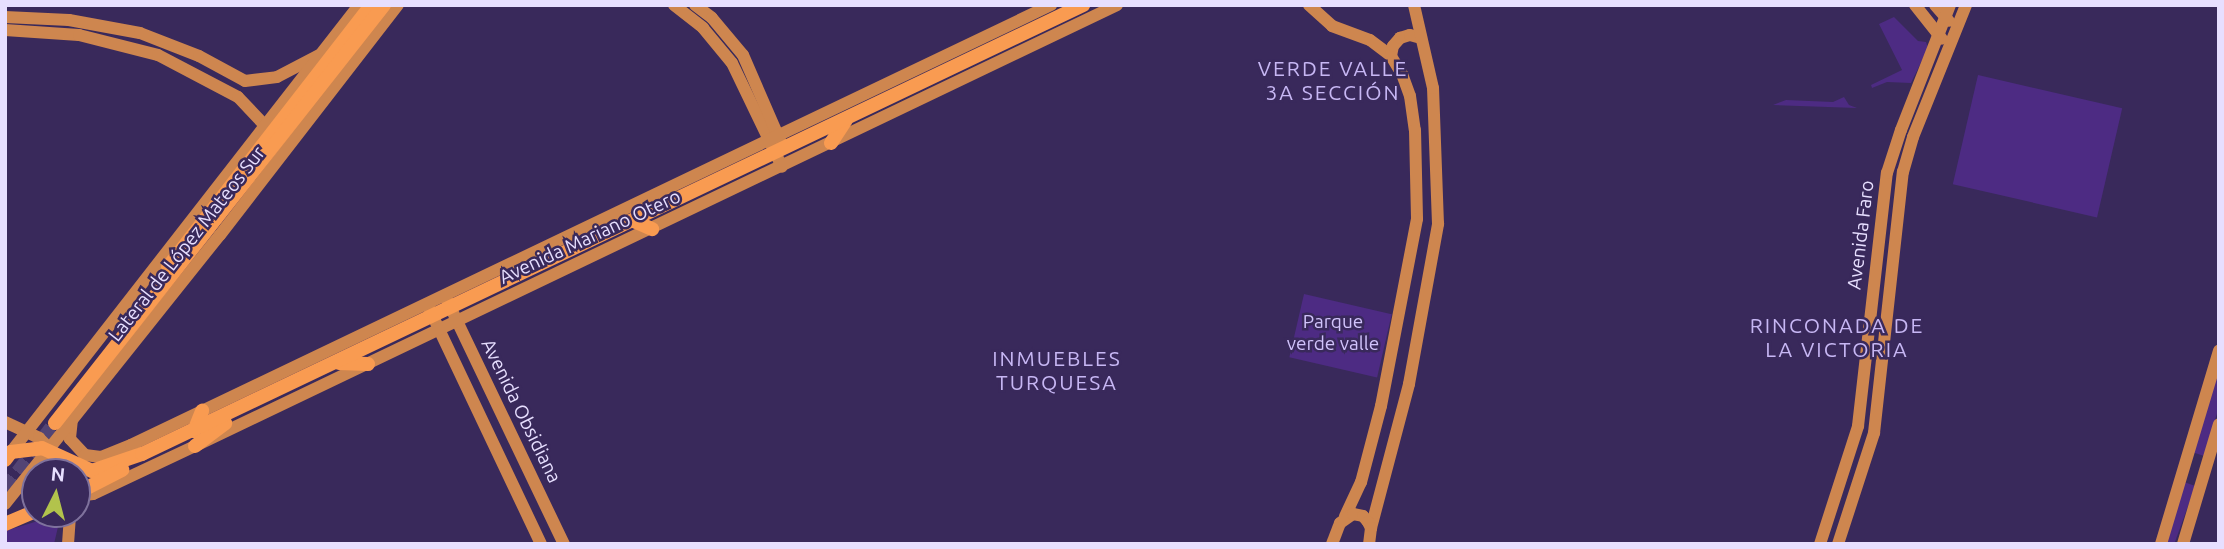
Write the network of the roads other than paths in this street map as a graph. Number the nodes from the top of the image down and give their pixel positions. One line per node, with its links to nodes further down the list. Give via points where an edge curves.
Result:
1 (359, 5): 23 (street, Lateral de López Mateos Sur)
2 (371, 5): 28 (main road)
3 (384, 5): 28 (main road)
4 (398, 5): 28 (street, Lateral de López Mateos Sur)
5 (674, 5): 29 (street, via 704,28 732,63)
6 (695, 5): 29 (street, via 743,55)
7 (1051, 5): 29 (street, Avenida Mariano Otero)
8 (1083, 5): 25 (main road, Avenida Mariano Otero)
9 (1117, 5): 30 (street, Avenida Mariano Otero)
10 (1309, 5): 24 (street, via 1332,26 1370,40)
11 (1414, 5): 21 (street)
12 (1915, 5): 20 (street)
13 (1935, 5): 17 (street)
14 (1950, 5): 17 (street, Avenida Faro)
15 (1966, 5): 18 (street, Avenida Faro)
16 (5, 17): 23 (street, via 69,19 140,33 199,56 245,81 277,77)
17 (1945, 19): 18 (street); 20 (street, Avenida Faro)
18 (1959, 25): 22 (street, Avenida Faro)
19 (5, 30): 28 (street, via 79,35 158,55 237,97)
20 (1938, 37): 22 (street); 61 (street, Avenida Faro, via 1887,173 1858,426)
21 (1421, 38): 24 (street, via 1400,38 1392,46); 27 (street, via 1433,88)
22 (1952, 42): 62 (street, Avenida Faro, via 1903,172 1874,433)
23 (322, 54): 28 (street, Lateral de López Mateos Sur)
24 (1391, 56): 26 (street, via 1410,96)
25 (847, 119): 30 (main road); 31 (main road, Avenida Mariano Otero)
26 (1415, 130): 27 (street, via 1426,136); 55 (street, via 1417,219 1384,393 1361,482)
27 (1436, 130): 56 (street, via 1438,224 1409,384)
28 (276, 136): 42 (street, Lateral de López Mateos Sur); 44 (main road)
29 (774, 137): 31 (street); 34 (street, Avenida Mariano Otero)
30 (831, 143): 31 (street, Avenida Mariano Otero)
31 (783, 158): 32 (main road, Avenida Mariano Otero); 33 (street, Avenida Mariano Otero)
32 (634, 221): 33 (main road); 36 (main road, Avenida Mariano Otero)
33 (652, 229): 36 (street, Avenida Mariano Otero)
34 (444, 294): 35 (street, Avenida Mariano Otero); 36 (street, Avenida Obsidiana)
35 (426, 303): 37 (street, Avenida Obsidiana); 41 (street, Avenida Mariano Otero)
36 (454, 315): 37 (main road, Avenida Mariano Otero); 59 (street, Avenida Obsidiana)
37 (436, 324): 39 (main road, Avenida Mariano Otero); 40 (street, Avenida Mariano Otero); 58 (street, Avenida Obsidiana)
38 (2219, 351): 63 (street)
39 (338, 363): 40 (main road); 47 (main road, Avenida Mariano Otero, via 242,409)
40 (368, 364): 47 (street, Avenida Mariano Otero)
41 (202, 411): 47 (main road); 49 (street, Avenida Mariano Otero)
42 (72, 419): 44 (street, Lateral de López Mateos Sur); 49 (street, via 70,439 82,454 101,457)
43 (5, 422): 46 (street)
44 (51, 424): 46 (street, Lateral de López Mateos Sur); 48 (street, Lateral de López Mateos Sur)
45 (2219, 424): 64 (street)
46 (29, 430): 48 (street); 50 (street, Lateral de López Mateos Sur)
47 (195, 439): 49 (main road, Avenida Mariano Otero); 53 (street, Avenida Mariano Otero)
48 (50, 449): 49 (main road, Avenida Mariano Otero, via 86,470 106,468); 50 (main road, via 33,448); 51 (street); 54 (street, Lateral de López Mateos Sur)
49 (136, 450): 52 (main road, Avenida Mariano Otero, via 127,467)
50 (8, 456)
51 (54, 458)
52 (91, 487)
53 (91, 494)
54 (5, 504)
55 (1345, 517): 56 (street, via 1363,516); 60 (street)
56 (1371, 528): 57 (street)
57 (1371, 543)
58 (541, 544)
59 (564, 544)
60 (1332, 544)
61 (1820, 544)
62 (1838, 544)
63 (2161, 544)
64 (2183, 544)

